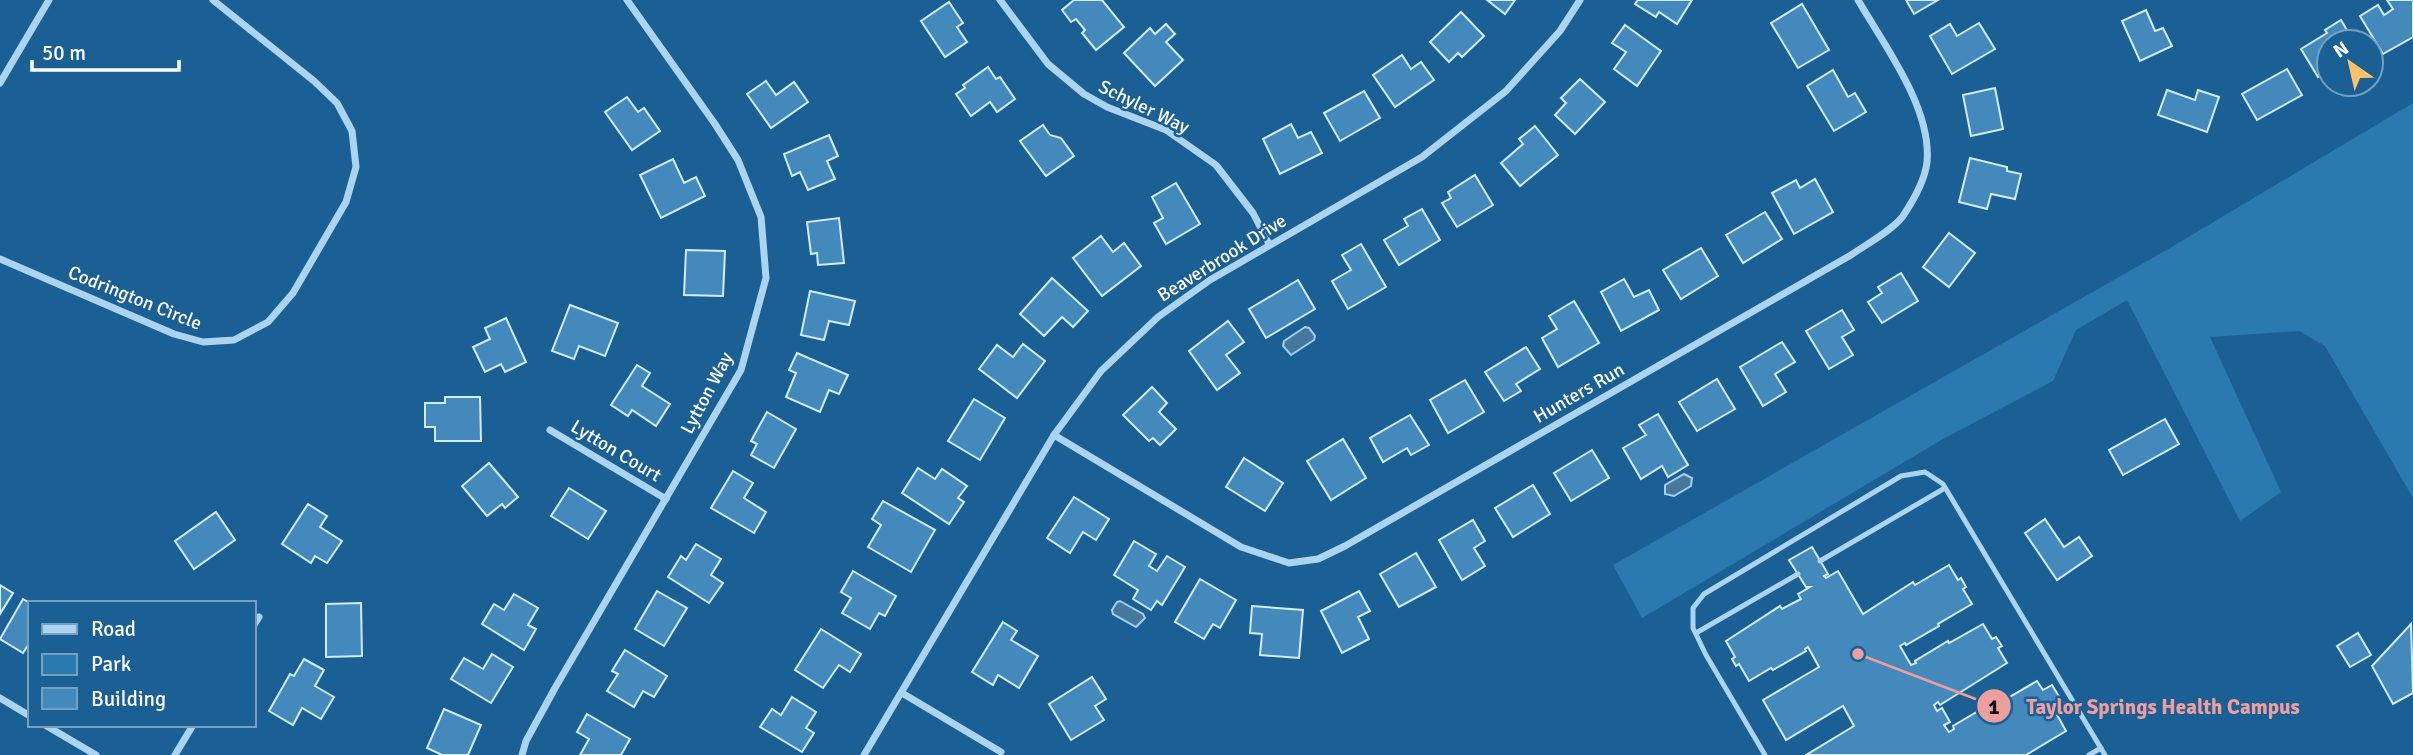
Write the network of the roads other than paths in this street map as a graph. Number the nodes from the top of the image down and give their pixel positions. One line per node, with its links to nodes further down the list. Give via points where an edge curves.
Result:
1 (49, 0): 7 (street)
2 (213, 0): 9 (street, Codrington Circle, via 314,81 337,103 352,131 356,167 346,202 293,293 268,323 234,340 203,342 174,334)
3 (627, 0): 13 (street, Lytton Way, via 738,160 761,217 766,278 741,370)
4 (1000, 0): 8 (street, Schyler Way, via 1048,64 1084,94 1166,130 1216,165 1253,213)
5 (1580, 0): 8 (street, Beaverbrook Drive, via 1560,31 1506,91 1422,157)
6 (1858, 0): 11 (street, Hunters Run, via 1922,115 1927,162 1901,218 1851,255 1345,546 1318,559 1289,563 1241,547)
7 (0, 83)
8 (1269, 244): 11 (street, Beaverbrook Drive, via 1158,317 1101,371)
9 (0, 259)
10 (550, 430): 13 (street, Lytton Court)
11 (1054, 435): 19 (street, Beaverbrook Drive)
12 (1945, 488): 14 (lane); 18 (lane, via 1925,472 1901,475 1704,594 1693,608); 24 (lane)
13 (666, 499): 28 (street, Lytton Way, via 555,688)
14 (1820, 561)
15 (1798, 574): 18 (lane)
16 (259, 617): 17 (street)
17 (256, 622)
18 (1696, 634): 30 (lane)
19 (902, 693): 25 (street); 29 (street, Beaverbrook Drive)
20 (0, 698): 21 (street)
21 (28, 715)
22 (49, 727): 26 (street)
23 (192, 727): 27 (street)
24 (2101, 748): 31 (lane); 32 (lane)
25 (1001, 752)
26 (96, 755)
27 (175, 755)
28 (522, 755)
29 (864, 755)
30 (1765, 755)
31 (2089, 755)
32 (2105, 755)

